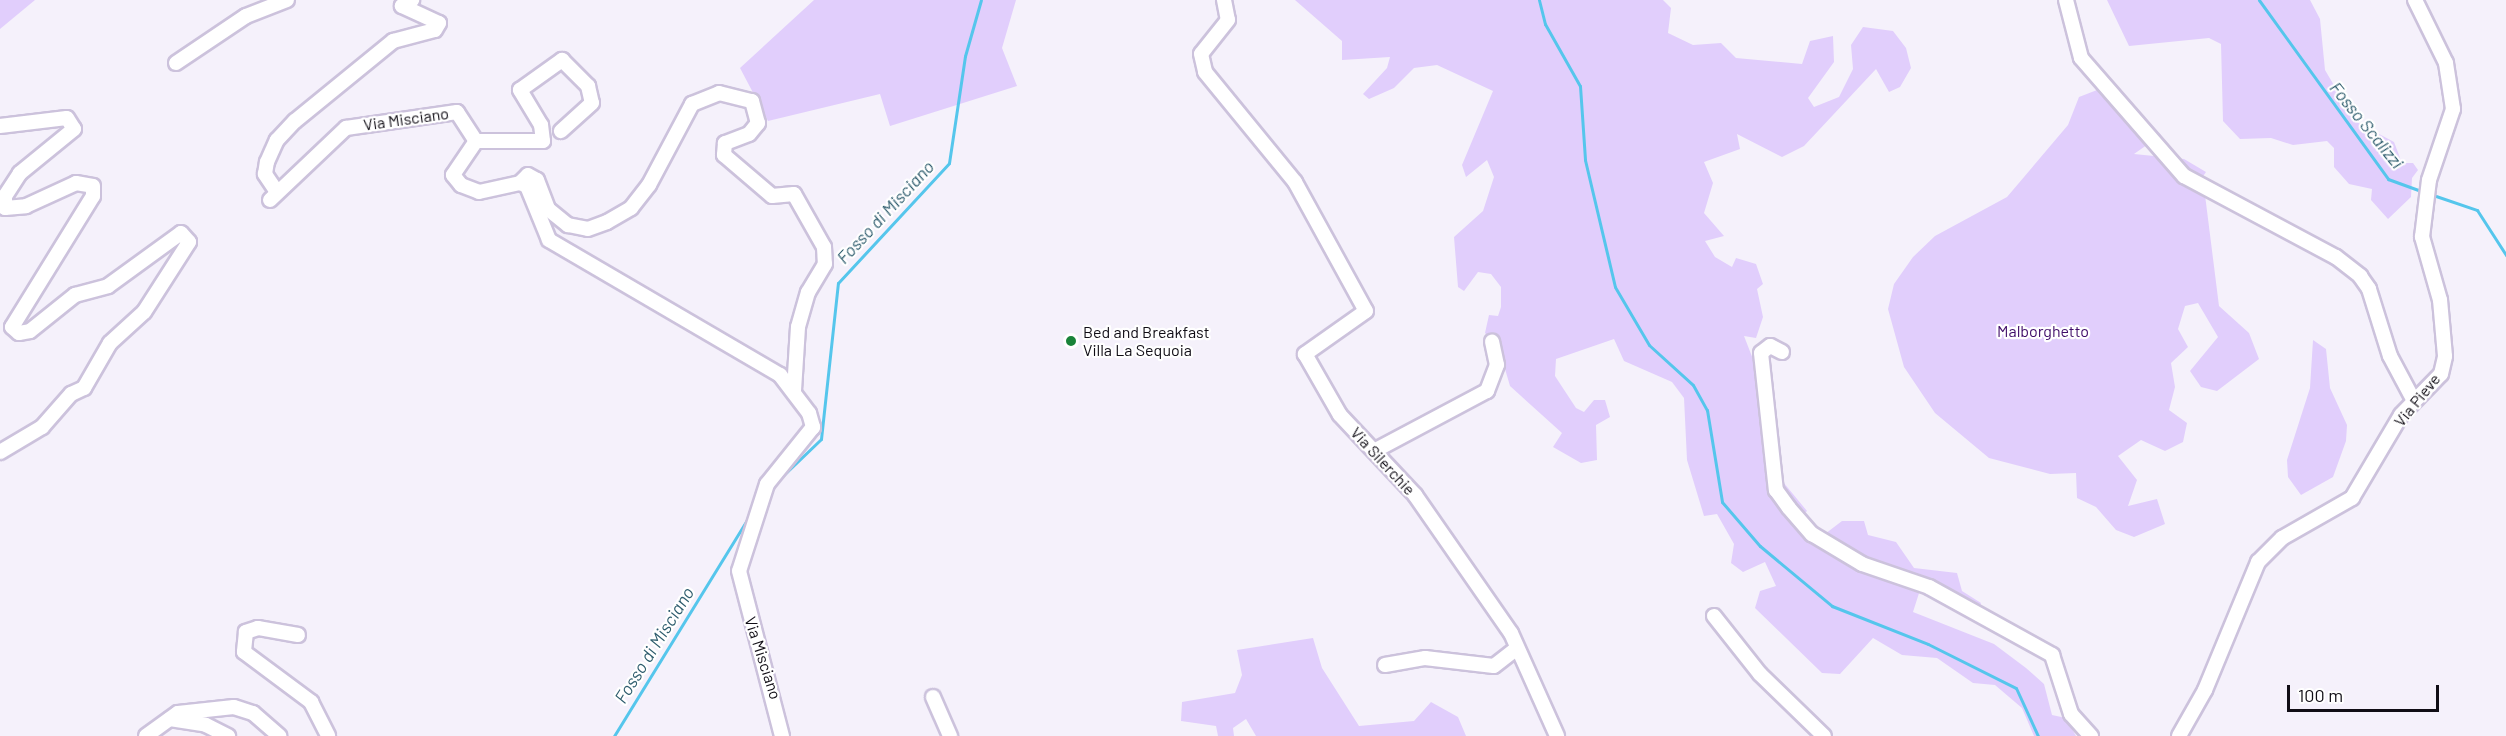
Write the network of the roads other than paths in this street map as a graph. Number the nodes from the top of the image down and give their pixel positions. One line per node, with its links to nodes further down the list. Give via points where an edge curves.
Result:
1 (287, 0): 6 (street, via 246,16)
2 (412, 0): 9 (street, Via Misciano, via 402,6 439,23 435,30 393,41 283,134 264,174 274,196 346,128 457,112)
3 (1224, 0): 15 (street, Via Silerchie, via 1228,20 1201,54 1205,72 1295,182 1366,311 1305,354 1340,415)
4 (2066, 0): 14 (street, via 2081,58 2184,176 2336,257 2360,276 2369,289 2390,356)
5 (2415, 0): 14 (street, Via Pieve, via 2446,63 2453,109 2429,180 2422,237 2440,300 2445,356 2432,387)
6 (176, 63)
7 (0, 126): 16 (street, via 67,118 74,129 20,173 5,196 5,208 26,206 76,183 93,186 93,196 12,327 19,333 30,331 75,296 108,286 181,233 189,242 144,312 110,343 84,388 70,394 42,427)
8 (561, 131): 9 (street, via 592,103 588,86 562,60 520,90 541,125 543,141)
9 (476, 141): 10 (street, via 453,175 461,185 479,192)
10 (520, 183): 13 (street, Via Misciano, via 527,186 549,240 780,375); 13 (street, via 528,175 537,180 548,209 568,225 597,226 638,201 692,104 719,93 752,101 758,123 749,134 724,143 724,155 772,196 794,194 824,247 825,264 808,292 798,327)
11 (1492, 342): 15 (street, via 1497,365 1487,391)
12 (1782, 352): 31 (street, via 1770,346 1761,353 1776,490 1789,508 1812,534 1862,564 1929,587 2052,655 2071,714)
13 (794, 391): 27 (street, Via Misciano, via 813,427 767,484 739,571)
14 (2414, 401): 32 (street, Via Pieve, via 2352,498 2282,538 2258,562 2205,690)
15 (1374, 451): 19 (street, Via Silerchie, via 1434,520)
16 (0, 452)
17 (1714, 616): 30 (street, via 1760,674)
18 (298, 635): 26 (street, via 258,628 246,632 244,652 310,702)
19 (1517, 648): 20 (street, via 1494,666 1425,658); 29 (street, Via Silerchie)
20 (1385, 665)
21 (933, 697): 28 (street)
22 (170, 719): 23 (street); 24 (street, via 206,725); 25 (street, via 234,707 253,713)
23 (146, 736)
24 (228, 736)
25 (279, 736)
26 (328, 736)
27 (782, 736)
28 (950, 736)
29 (1557, 736)
30 (1824, 736)
31 (2091, 736)
32 (2179, 736)

